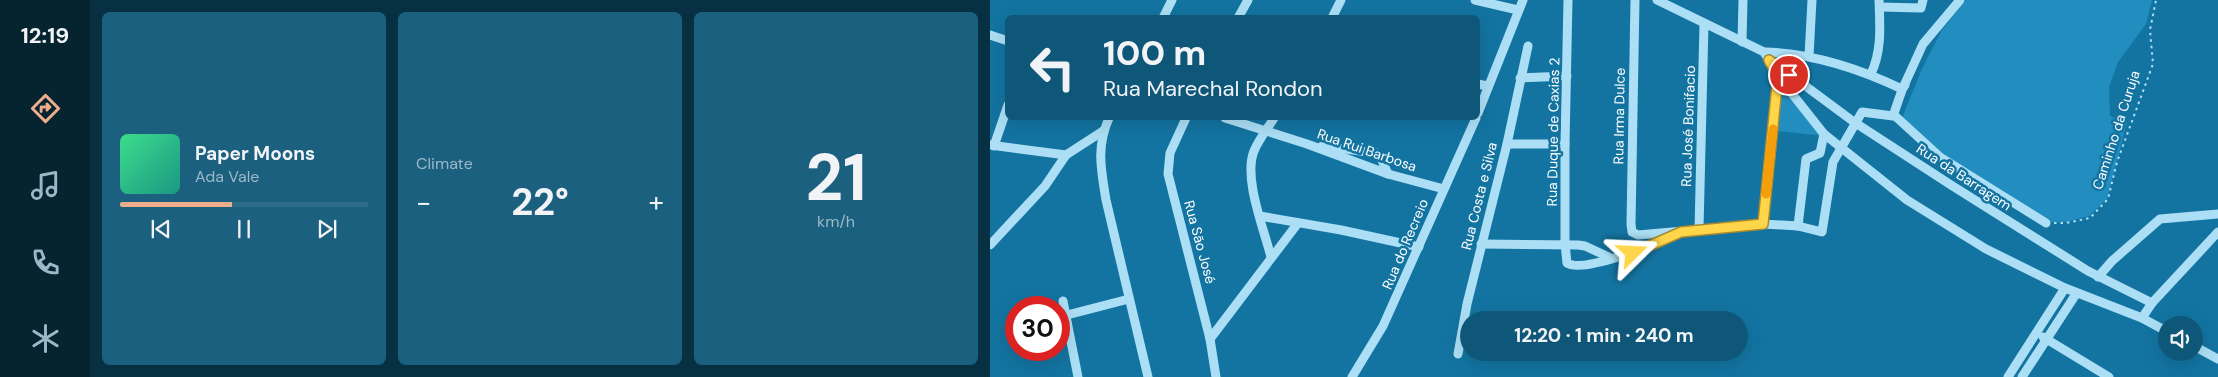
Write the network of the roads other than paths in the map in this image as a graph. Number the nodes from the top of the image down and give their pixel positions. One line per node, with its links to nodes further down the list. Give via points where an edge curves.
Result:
1 (1172, 0): 16 (street)
2 (1248, 0): 17 (street)
3 (1340, 0): 18 (street)
4 (1475, 0): 15 (street)
5 (1523, 0): 15 (street)
6 (1568, 0): 27 (street, Rua Duque de Caxias 2)
7 (1635, 0): 60 (street, Rua Irma Dulce, via 1632,232 1638,236)
8 (1657, 0): 12 (street)
9 (1743, 0): 22 (street)
10 (1812, 0): 25 (street)
11 (1960, 0): 31 (street, via 1923,44)
12 (1675, 4): 19 (street)
13 (1880, 4): 14 (street); 26 (street, via 1880,48)
14 (1923, 4)
15 (1518, 10): 32 (street)
16 (1164, 15)
17 (1240, 15)
18 (1333, 15)
19 (1704, 24): 22 (street); 59 (street, Rua José Bonifacio)
20 (990, 35): 21 (street)
21 (1005, 40)
22 (1742, 42): 24 (street)
23 (1528, 46): 29 (street, Rua Costa e Silva)
24 (1766, 56): 25 (street); 28 (street); 41 (street, Rua da Barragem)
25 (1809, 56): 26 (street)
26 (1871, 74): 31 (street, via 1902,89)
27 (1567, 76): 29 (street); 47 (street, Rua Duque de Caxias 2)
28 (1778, 76): 44 (street); 57 (street)
29 (1520, 78): 46 (street, Rua Costa e Silva)
30 (1480, 84): 32 (street)
31 (1905, 84): 35 (street)
32 (1488, 86): 33 (street)
33 (1480, 108)
34 (1005, 112): 48 (street)
35 (1894, 115): 41 (street, via 1862,112); 56 (street, Rua da Barragem, via 1940,157)
36 (1108, 120): 42 (street)
37 (1185, 120): 78 (street, Rua São José, via 1170,153 1168,174)
38 (1230, 120): 43 (street, Rua Rui Barbosa)
39 (1273, 120): 43 (street)
40 (1475, 120): 52 (street, Rua do Recreio)
41 (1854, 122): 49 (street); 68 (street, Rua da Barragem)
42 (1103, 131): 50 (street); 71 (street, via 1100,143 1106,200)
43 (1266, 132): 45 (street, Rua Rui Barbosa); 54 (street, via 1254,151 1250,167)
44 (1824, 134): 49 (street); 58 (street, via 1820,152 1806,159)
45 (1307, 144): 51 (street, Rua Rui Barbosa); 51 (street, via 1376,153)
46 (1507, 144): 47 (street); 63 (street, Rua Costa e Silva)
47 (1565, 144): 64 (street, Rua Duque de Caxias 2)
48 (992, 145): 50 (street)
49 (1839, 148): 58 (street, via 1831,167 1822,231); 69 (street, via 1907,200 1986,249)
50 (1066, 155): 62 (street, via 1045,186)
51 (1388, 174): 52 (street, Rua Rui Barbosa)
52 (1444, 189): 65 (street, Rua do Recreio)
53 (2218, 214): 68 (street, via 2160,219)
54 (1260, 216): 55 (street); 66 (street)
55 (1298, 223): 65 (street); 66 (street)
56 (2046, 223)
57 (1763, 224): 58 (street); 59 (street)
58 (1798, 226)
59 (1699, 229): 60 (street)
60 (1681, 232): 67 (street, via 1633,253)
61 (2218, 232): 72 (street)
62 (990, 244)
63 (1481, 244): 64 (street); 81 (street, Rua Costa e Silva)
64 (1565, 244): 67 (street, via 1585,246); 67 (street, Rua Duque de Caxias 2, via 1568,264)
65 (1419, 247): 86 (street, Rua do Recreio, via 1384,326)
66 (1271, 257): 78 (street)
67 (1611, 258)
68 (2098, 277): 72 (street, Rua da Barragem)
69 (2065, 288): 70 (street); 77 (street)
70 (2076, 294): 74 (street); 79 (street)
71 (1129, 299): 73 (street); 84 (street)
72 (2152, 302): 74 (street)
73 (1070, 314)
74 (2142, 318): 75 (street)
75 (2158, 327)
76 (1070, 332): 83 (street)
77 (2037, 333): 79 (street); 87 (street)
78 (1210, 339): 85 (street, Rua São José)
79 (2047, 340): 88 (street); 89 (street)
80 (2203, 351): 82 (street)
81 (1458, 354)
82 (2218, 359)
83 (1078, 377)
84 (1148, 377)
85 (1216, 377)
86 (1352, 377)
87 (2008, 377)
88 (2022, 377)
89 (2109, 377)

